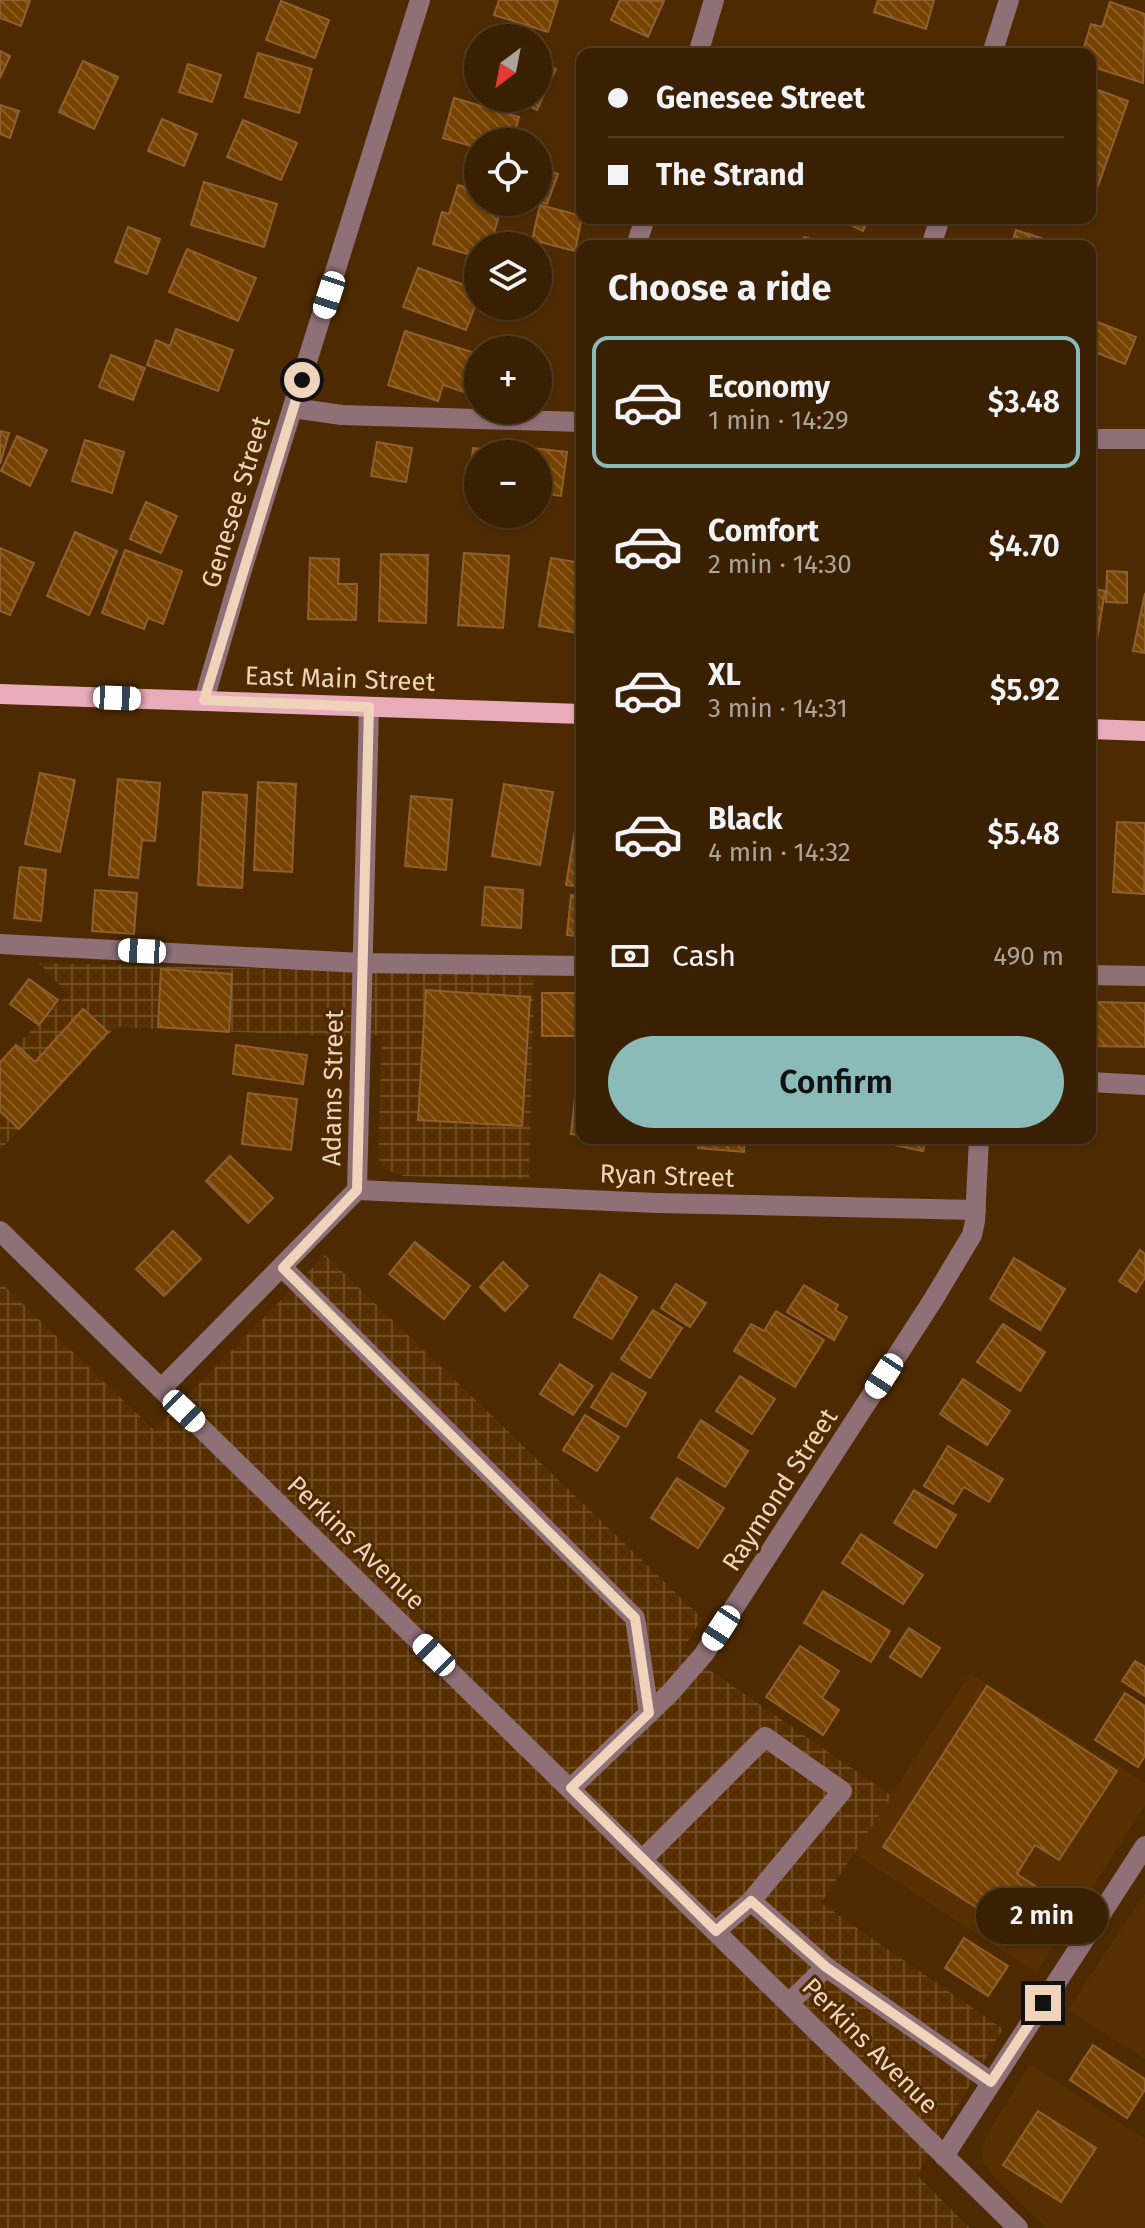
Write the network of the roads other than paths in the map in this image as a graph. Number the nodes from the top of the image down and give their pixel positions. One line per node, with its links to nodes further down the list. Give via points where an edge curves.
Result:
1 (420, 0): 6 (street, Genesee Street)
2 (714, 0): 4 (street)
3 (1009, 0): 5 (street)
4 (700, 48)
5 (994, 48)
6 (293, 408): 7 (street, via 342,415); 11 (street, Genesee Street)
7 (576, 422)
8 (1096, 439): 9 (street)
9 (1145, 439)
10 (0, 694): 11 (main road, East Main Street)
11 (204, 700): 12 (main road, East Main Street)
12 (369, 707): 13 (main road, East Main Street); 17 (street, Adams Street)
13 (576, 714)
14 (1096, 729): 15 (main road)
15 (1145, 731)
16 (0, 944): 17 (street)
17 (361, 963): 18 (street); 24 (street, Adams Street)
18 (576, 966)
19 (1096, 975): 20 (street)
20 (1145, 976)
21 (1096, 1082): 22 (street)
22 (1145, 1085)
23 (979, 1144): 25 (street, Raymond Street)
24 (357, 1190): 25 (street, Ryan Street); 27 (street, Adams Street)
25 (976, 1210): 29 (street, Raymond Street, via 972,1235 704,1654)
26 (0, 1231): 28 (street, Perkins Avenue)
27 (283, 1268): 28 (street, Adams Street); 29 (street, via 635,1618)
28 (161, 1389): 30 (street, Perkins Avenue)
29 (649, 1713): 30 (street, Raymond Street)
30 (571, 1788): 32 (street, Perkins Avenue)
31 (1145, 1846): 37 (street)
32 (643, 1859): 33 (street, via 765,1737 842,1791); 34 (street, Perkins Avenue)
33 (751, 1901): 34 (street); 35 (street)
34 (716, 1931): 36 (street, Perkins Avenue)
35 (826, 1967): 36 (street); 37 (street)
36 (789, 2003): 38 (street, Perkins Avenue)
37 (991, 2082): 38 (street)
38 (944, 2156): 39 (street, Perkins Avenue)
39 (1018, 2228)

